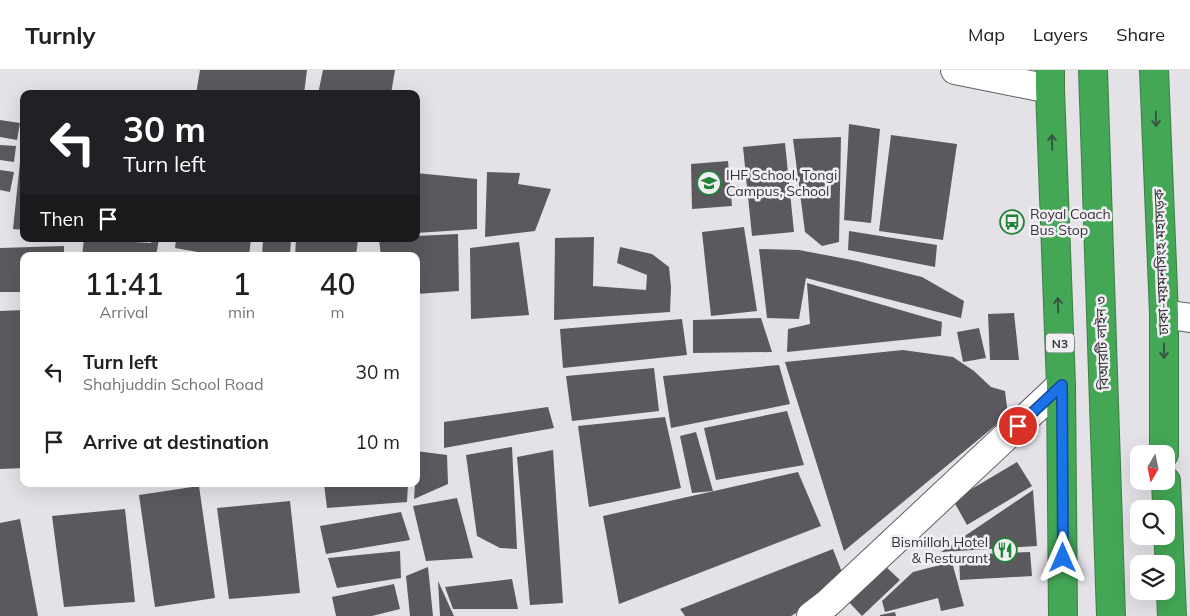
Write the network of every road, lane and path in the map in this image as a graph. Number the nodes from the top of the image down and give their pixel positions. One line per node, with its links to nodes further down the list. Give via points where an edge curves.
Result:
1 (955, 70): 4 (street)
2 (1092, 70): 11 (highway, বিআরটি লাইন ৩)
3 (1154, 70): 5 (highway, ঢাকা-ময়মনসিংহ মহাসড়ক, one-way to 5)
4 (1050, 80): 6 (highway, N3, one-way to 4)
5 (1177, 316): 7 (highway, ঢাকা-ময়মনসিংহ মহাসড়ক, one-way to 7)
6 (1062, 385): 9 (street, via 828,603); 10 (highway, N3)
7 (1165, 445)
8 (1166, 490): 12 (highway)
9 (810, 616)
10 (1063, 616)
11 (1111, 616)
12 (1172, 616)

